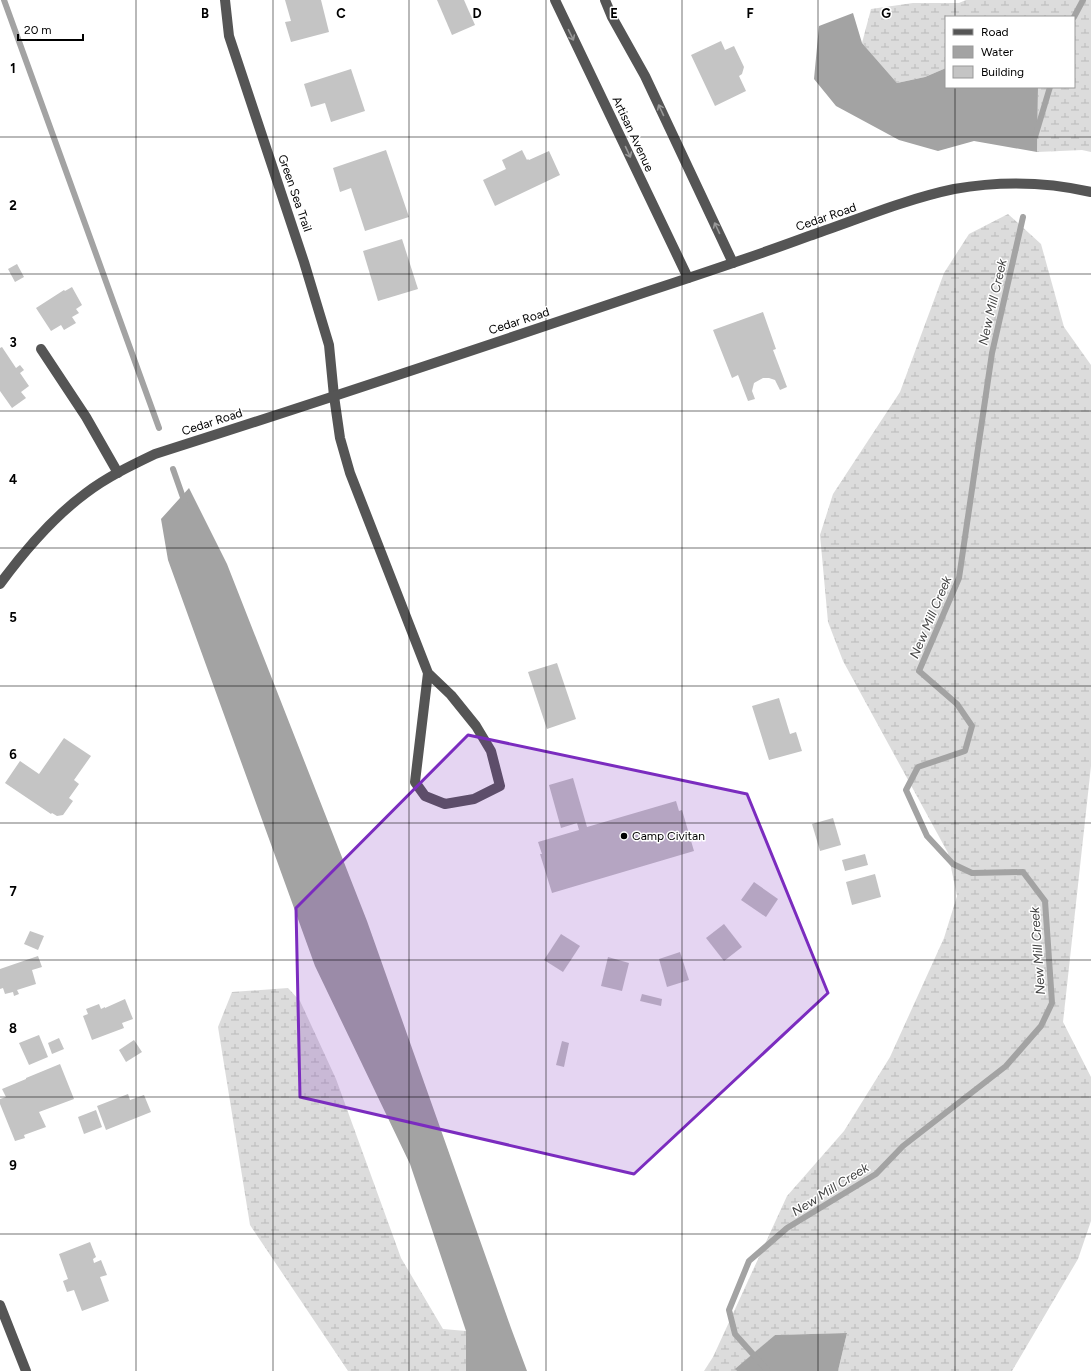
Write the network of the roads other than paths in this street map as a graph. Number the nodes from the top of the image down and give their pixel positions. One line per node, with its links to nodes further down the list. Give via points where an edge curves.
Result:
1 (225, 0): 8 (street, Green Sea Trail, via 228,36 304,262 329,345)
2 (555, 0): 6 (street, Artisan Avenue, one-way to 6)
3 (605, 0): 5 (street, one-way to 3, via 645,76)
4 (1091, 192): 5 (street, Cedar Road, via 1052,185 1017,184 954,189 896,206)
5 (733, 263): 6 (street, Cedar Road)
6 (688, 278): 8 (street, Cedar Road)
7 (41, 349): 9 (street, via 86,416)
8 (334, 396): 9 (street, Cedar Road, via 155,454); 11 (street, Green Sea Trail, via 340,438 350,473)
9 (118, 473): 10 (street, Cedar Road, via 87,492 50,524)
10 (0, 584)
11 (428, 673): 11 (street, via 452,695 491,751 500,786 474,799 444,804 425,796 415,782)
12 (0, 1305): 13 (street)
13 (26, 1371)

